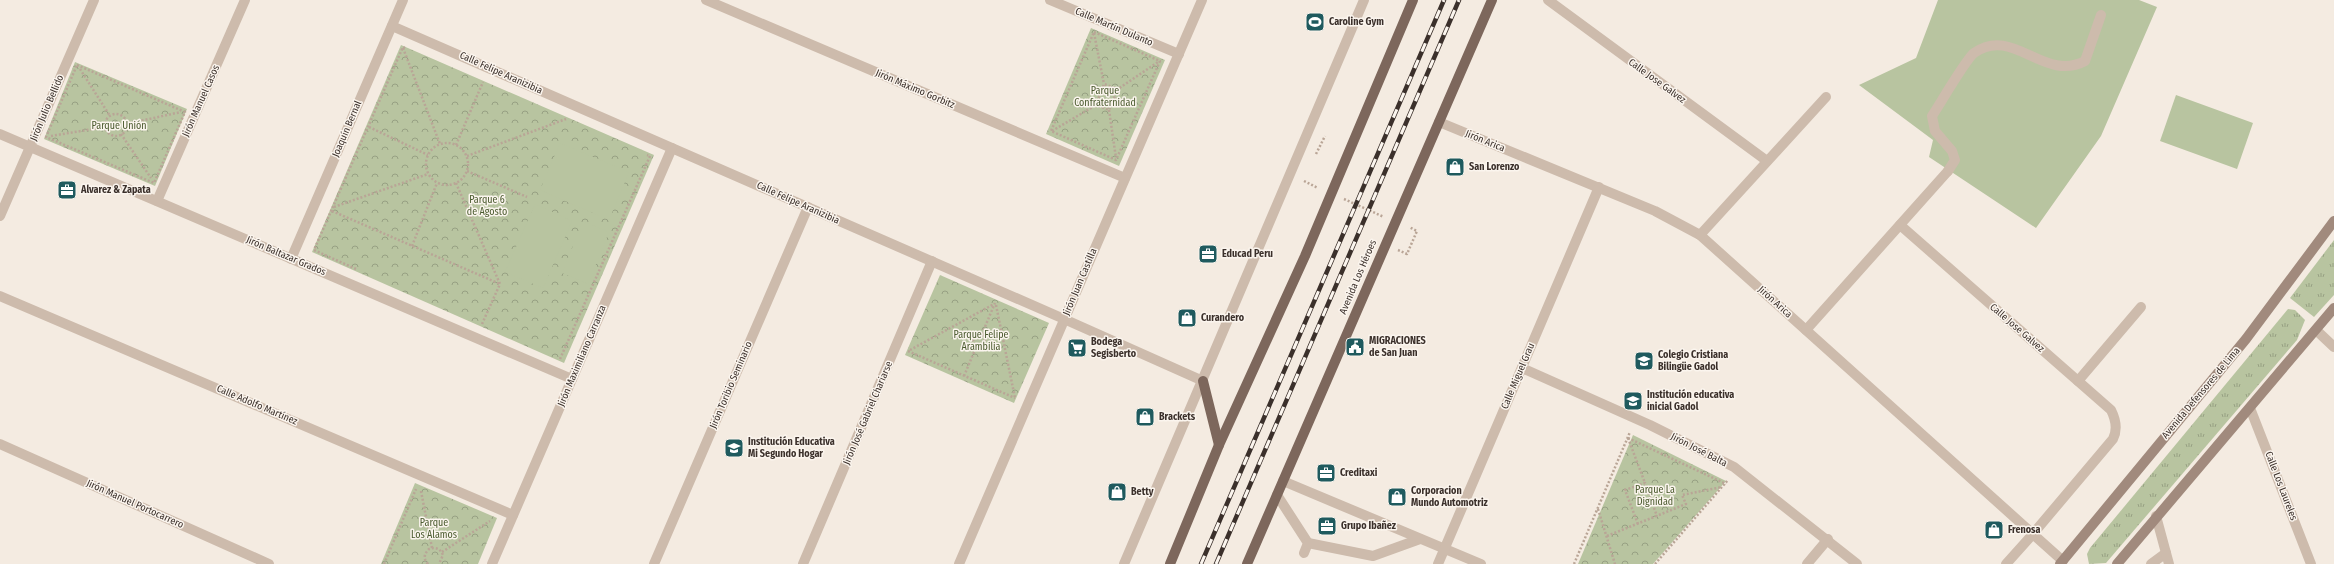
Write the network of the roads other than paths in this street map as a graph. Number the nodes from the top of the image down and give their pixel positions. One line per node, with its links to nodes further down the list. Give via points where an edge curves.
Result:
1 (94, 0): 17 (street, Jirón Julio Bellido, via 72,63)
2 (245, 0): 22 (street, Jirón Manuel Casos, via 190,113)
3 (404, 0): 12 (street, Joaquín Bernal)
4 (706, 0): 20 (street, Jirón Máximo Gorbitz)
5 (1050, 0): 13 (street, Calle Martín Dulanto)
6 (1202, 0): 13 (street, Jirón Juan Castilla)
7 (1364, 0): 39 (street)
8 (1413, 0): 43 (main road, via 1305,256)
9 (1492, 0): 15 (main road, Avenida Los Héroes)
10 (1548, 0): 19 (street, Calle Jose Galvez)
11 (2101, 15): 26 (street, via 2085,61 2073,67 2042,62 2005,44 1990,44 1973,53 1932,116 1935,131 1952,151 1955,160)
12 (392, 26): 18 (street, Calle Felipe Aranizibia); 28 (street, Joaquín Bernal)
13 (1179, 54): 20 (street, Jirón Juan Castilla)
14 (1826, 96): 19 (street)
15 (1439, 122): 21 (street, Jirón Arica); 44 (main road, Avenida Los Héroes)
16 (0, 134): 17 (street, Jirón Baltazar Grados)
17 (30, 147): 22 (street, Jirón Baltazar Grados); 24 (street, Jirón Julio Bellido)
18 (672, 148): 23 (street, Calle Felipe Aranizibia); 38 (street, Jirón Maximiliano Carranza)
19 (1767, 161): 27 (street)
20 (1125, 178): 33 (street, Jirón Juan Castilla)
21 (1598, 187): 27 (street, Jirón Arica, via 1655,211); 37 (street, Calle Miguel Grau)
22 (157, 201): 28 (street, Jirón Baltazar Grados)
23 (808, 207): 29 (street, Calle Felipe Aranizibia); 59 (street, Jirón Toribio Seminario)
24 (0, 216)
25 (2334, 221): 56 (main road, Avenida Defensores de Lima, via 2246,339)
26 (1900, 225): 34 (street); 40 (street, Calle Jose Galvez)
27 (1700, 235): 34 (street, Jirón Arica)
28 (291, 259): 38 (street, Jirón Baltazar Grados)
29 (932, 261): 33 (street, Calle Felipe Aranizibia); 60 (street, Jirón José Gabriel Chariarse)
30 (0, 296): 46 (street, Calle Adolfo Martínez)
31 (2141, 307): 40 (street)
32 (2334, 308): 35 (main road)
33 (1064, 318): 39 (street, Calle Felipe Aranizibia); 61 (street, Jirón Juan Castilla)
34 (1806, 330): 48 (street, Jirón Arica)
35 (2316, 330): 36 (street); 41 (main road)
36 (2334, 347)
37 (1522, 368): 50 (street, Jirón José Balta, via 1636,419 1738,470); 52 (street, Calle Miguel Grau)
38 (572, 379): 46 (street, Jirón Maximiliano Carranza)
39 (1203, 381): 43 (main road); 62 (street)
40 (2078, 381): 48 (street, Calle Jose Galvez, via 2111,410 2116,423 2113,439)
41 (2250, 408): 47 (main road); 73 (street, Calle Los Laureles)
42 (0, 444): 57 (street, Jirón Manuel Portocarrero)
43 (1219, 445): 63 (main road)
44 (1283, 481): 45 (main road, Avenida Los Héroes); 49 (street)
45 (1277, 495): 51 (street); 64 (main road, Avenida Los Héroes)
46 (513, 515): 58 (street, Jirón Maximiliano Carranza)
47 (2156, 516): 54 (street); 70 (main road)
48 (2032, 535): 56 (street, Jirón Arica); 69 (street)
49 (1420, 539): 52 (street); 55 (street)
50 (1828, 539): 67 (street); 68 (street, Jirón José Balta)
51 (1308, 543): 53 (street); 55 (street)
52 (1444, 549): 65 (street, Calle Miguel Grau); 66 (street)
53 (1304, 553)
54 (2166, 553): 71 (street); 72 (street)
55 (1371, 560)
56 (2063, 563)
57 (270, 564)
58 (492, 564)
59 (654, 564)
60 (803, 564)
61 (958, 564)
62 (1124, 564)
63 (1170, 564)
64 (1247, 564)
65 (1438, 564)
66 (1481, 564)
67 (1807, 564)
68 (1857, 564)
69 (2006, 564)
70 (2117, 564)
71 (2151, 564)
72 (2169, 564)
73 (2311, 564)

